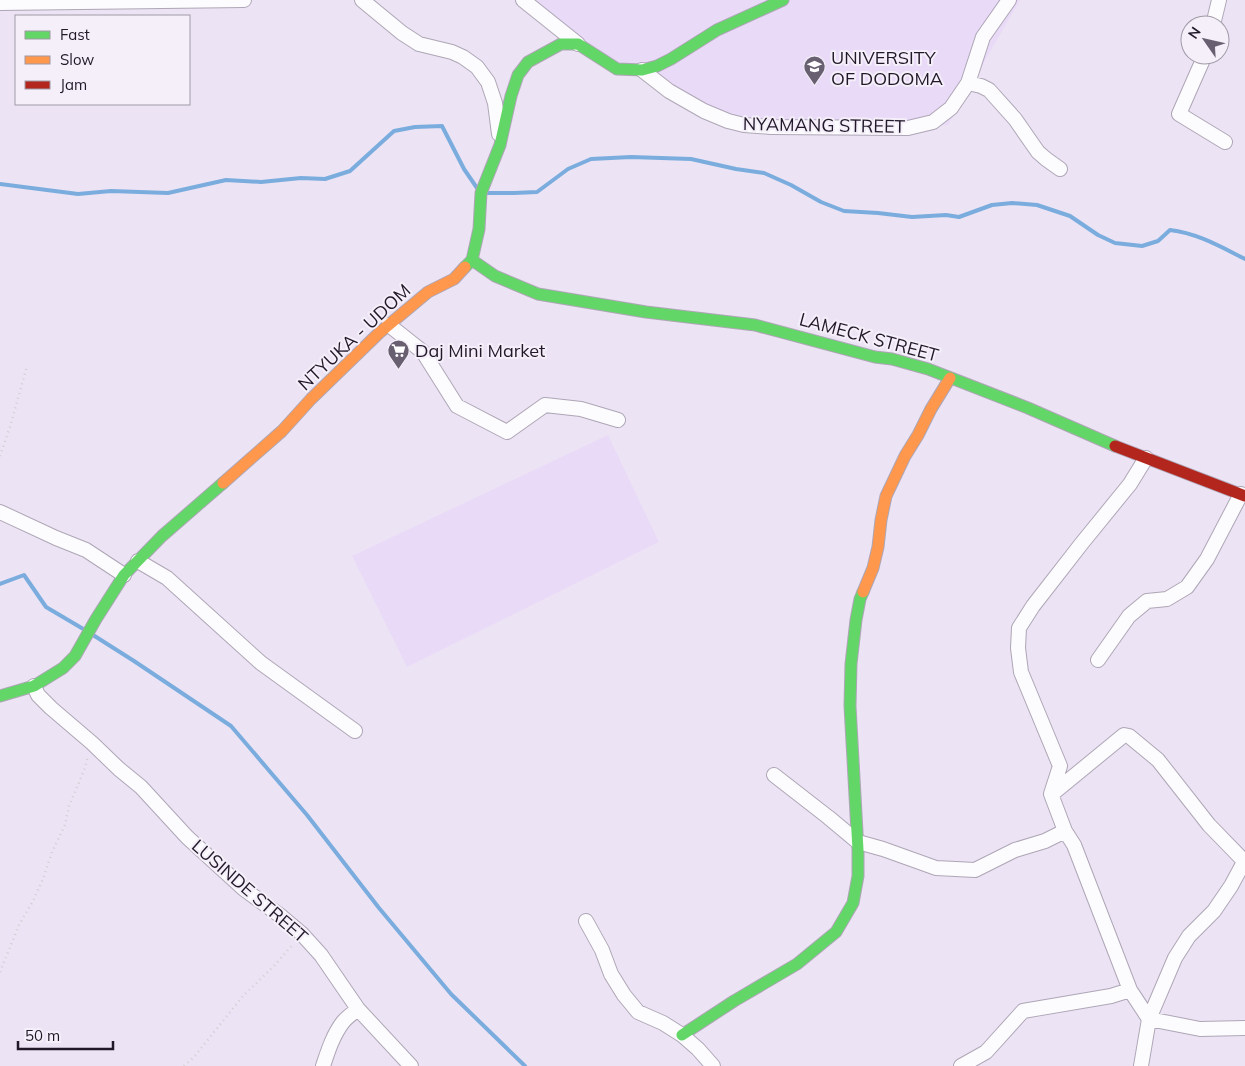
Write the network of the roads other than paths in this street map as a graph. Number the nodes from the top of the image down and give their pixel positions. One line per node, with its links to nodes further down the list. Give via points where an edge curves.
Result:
1 (244, 0): 7 (street)
2 (362, 0): 14 (street, via 419,44 452,52 477,67 488,82 495,104)
3 (523, 0): 9 (street)
4 (784, 0): 11 (street, via 717,30 657,66)
5 (1009, 0): 12 (street, NYAMANG STREET, via 983,37)
6 (1219, 0): 8 (street)
7 (0, 3)
8 (1215, 15)
9 (578, 44): 11 (street, via 617,69); 14 (street, via 561,44 528,62 513,89)
10 (1201, 65): 13 (street, via 1180,114)
11 (642, 70): 12 (street, NYAMANG STREET, via 704,111 728,121 770,127 908,128 934,122 951,108)
12 (968, 83): 15 (street, via 989,90 1038,152)
13 (1225, 142)
14 (500, 144): 16 (street, via 480,193 479,229)
15 (1060, 170)
16 (472, 260): 17 (street, NTYUKA - UDOM, via 454,279 428,292); 18 (street, LAMECK STREET, via 495,276 538,294 646,312 755,325 892,359)
17 (389, 324): 19 (street, via 423,352 458,406 507,432 544,405 582,409); 23 (street, NTYUKA - UDOM, via 282,431)
18 (950, 378): 20 (street, LAMECK STREET); 32 (street, via 886,496 873,568 860,599 851,664 850,706)
19 (618, 420)
20 (1146, 458): 21 (street, LAMECK STREET); 30 (street, via 1130,484 1019,628 1021,672 1060,766)
21 (1243, 495): 25 (street, via 1207,559 1187,587 1167,599 1147,601 1129,616)
22 (0, 512): 24 (street, via 86,550)
23 (138, 561): 24 (street, NTYUKA - UDOM); 28 (street, via 167,578 260,663)
24 (124, 574): 26 (street, NTYUKA - UDOM, via 76,656)
25 (1098, 660)
26 (34, 686): 27 (street, NTYUKA - UDOM); 36 (street, LUSINDE STREET, via 51,708 141,787 187,837 244,889 300,932 322,955)
27 (0, 696)
28 (355, 731)
29 (774, 775): 32 (street)
30 (1052, 794): 31 (street); 33 (street, via 1124,735 1129,736 1158,760 1209,825)
31 (1064, 831): 32 (street, via 975,870 936,868); 35 (street, via 1074,845)
32 (858, 842): 39 (street, via 858,876 853,903 836,932 797,964)
33 (1244, 860): 37 (street, via 1214,911 1190,936 1175,958)
34 (586, 921): 39 (street, via 611,974 638,1012)
35 (1130, 990): 37 (street); 43 (street, via 1023,1012 986,1052)
36 (358, 1009): 40 (street, via 337,1031); 41 (street, LUSINDE STREET)
37 (1149, 1019): 38 (street, via 1200,1029); 44 (street)
38 (1245, 1028)
39 (682, 1036): 42 (street)
40 (323, 1066)
41 (411, 1066)
42 (713, 1066)
43 (961, 1066)
44 (1141, 1066)

